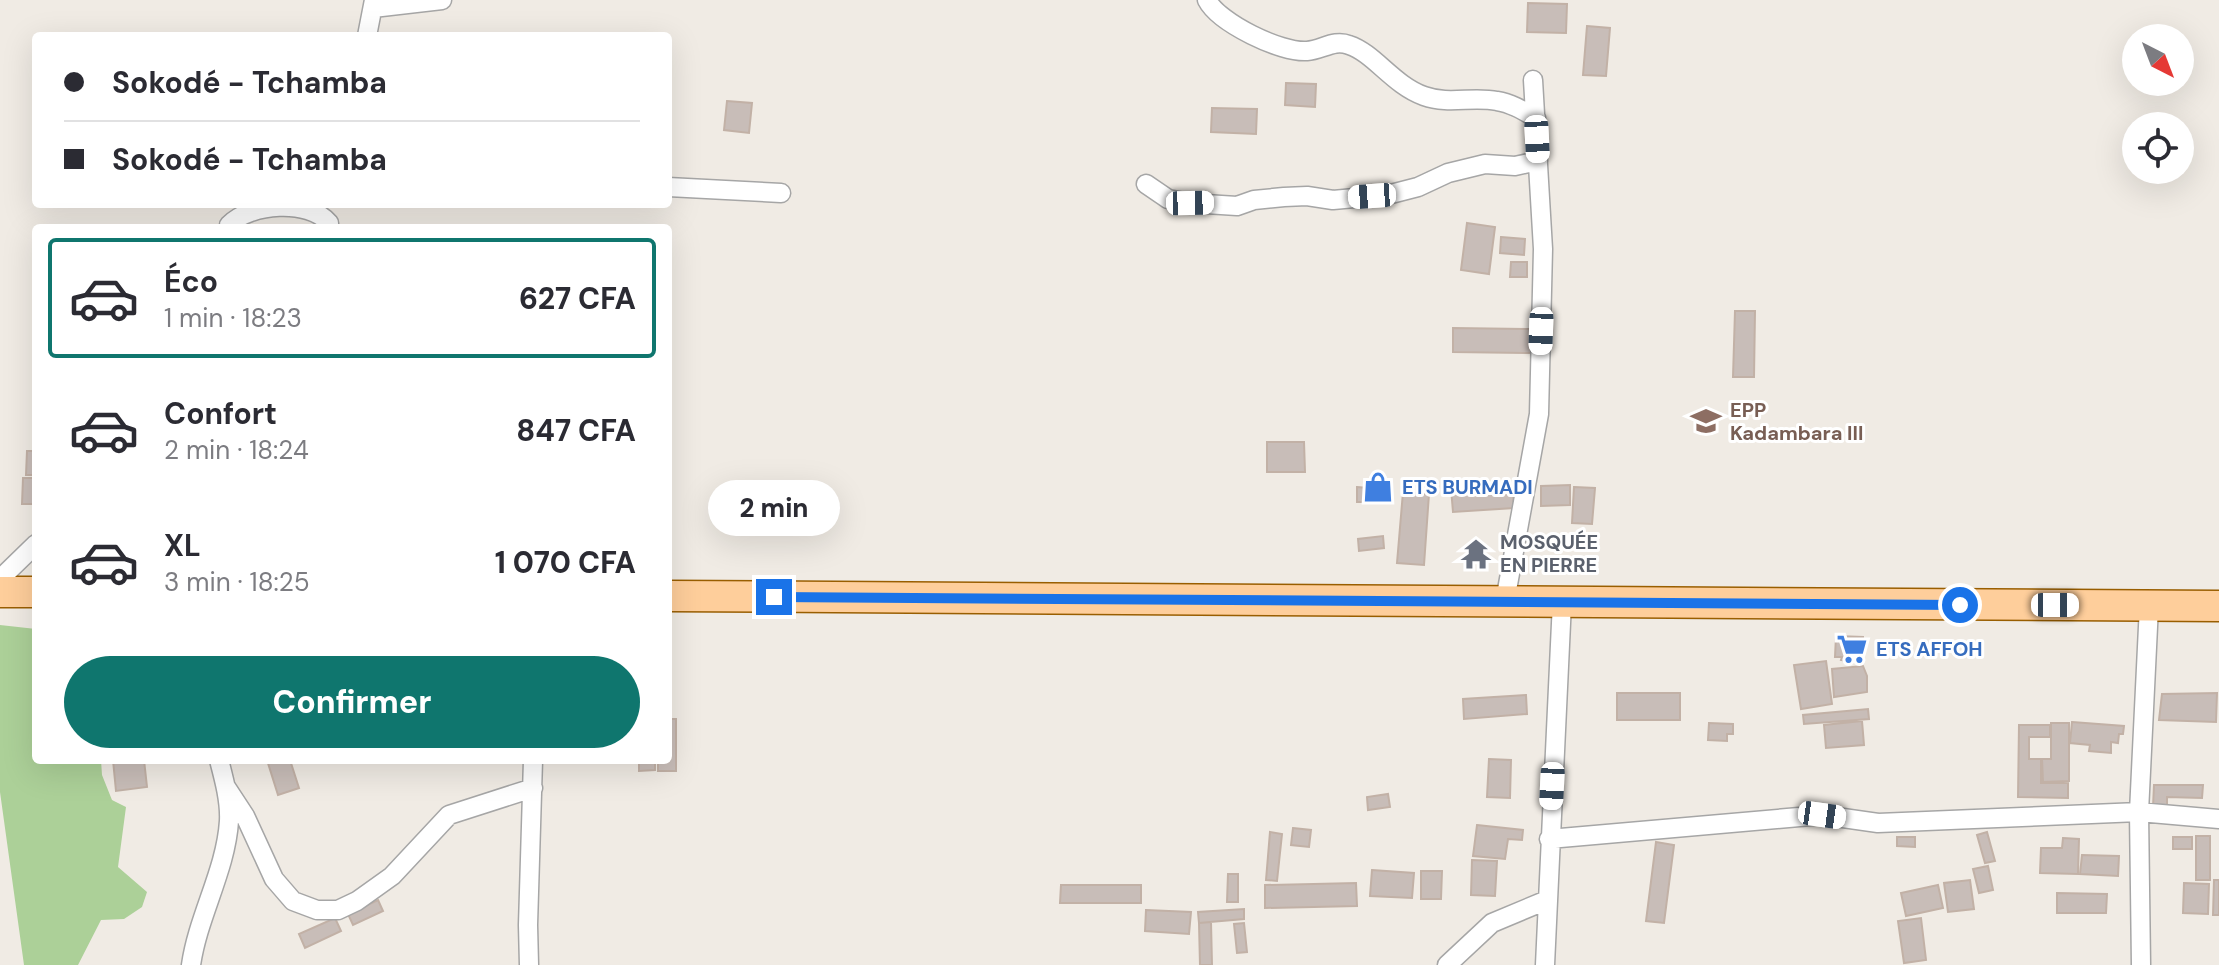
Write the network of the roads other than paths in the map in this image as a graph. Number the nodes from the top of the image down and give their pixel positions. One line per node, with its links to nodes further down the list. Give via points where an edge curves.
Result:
1 (442, 0): 3 (street)
2 (1207, 0): 6 (street, via 1229,23 1291,49 1351,45 1422,95 1441,101 1499,101)
3 (373, 4): 4 (street)
4 (368, 32)
5 (1533, 80): 6 (street)
6 (1536, 118): 7 (street)
7 (1538, 161): 8 (street, via 1485,164 1387,195 1284,197 1237,206 1168,199); 20 (street, via 1543,249 1539,414)
8 (1146, 184)
9 (672, 187): 10 (street)
10 (781, 193)
11 (266, 208): 13 (street, via 246,212)
12 (284, 208): 14 (street, via 322,214)
13 (230, 224)
14 (327, 224)
15 (32, 548): 16 (street)
16 (0, 579)
17 (0, 592): 18 (main road)
18 (32, 592)
19 (672, 596): 20 (main road)
20 (1505, 601): 21 (main road)
21 (1562, 602): 22 (main road); 30 (street)
22 (2149, 606): 23 (main road); 28 (street)
23 (2219, 606)
24 (220, 764): 26 (street)
25 (533, 764): 27 (street)
26 (226, 787): 27 (street, via 274,879 293,901 317,910 338,910 392,876 449,815); 32 (street, via 227,834)
27 (533, 788): 33 (street)
28 (2139, 812): 29 (street); 30 (street, via 1878,823 1822,815); 36 (street)
29 (2219, 819)
30 (1549, 839): 31 (street)
31 (1547, 900): 34 (street, via 1492,923); 35 (street)
32 (191, 965)
33 (529, 965)
34 (1447, 965)
35 (1545, 965)
36 (2140, 965)

